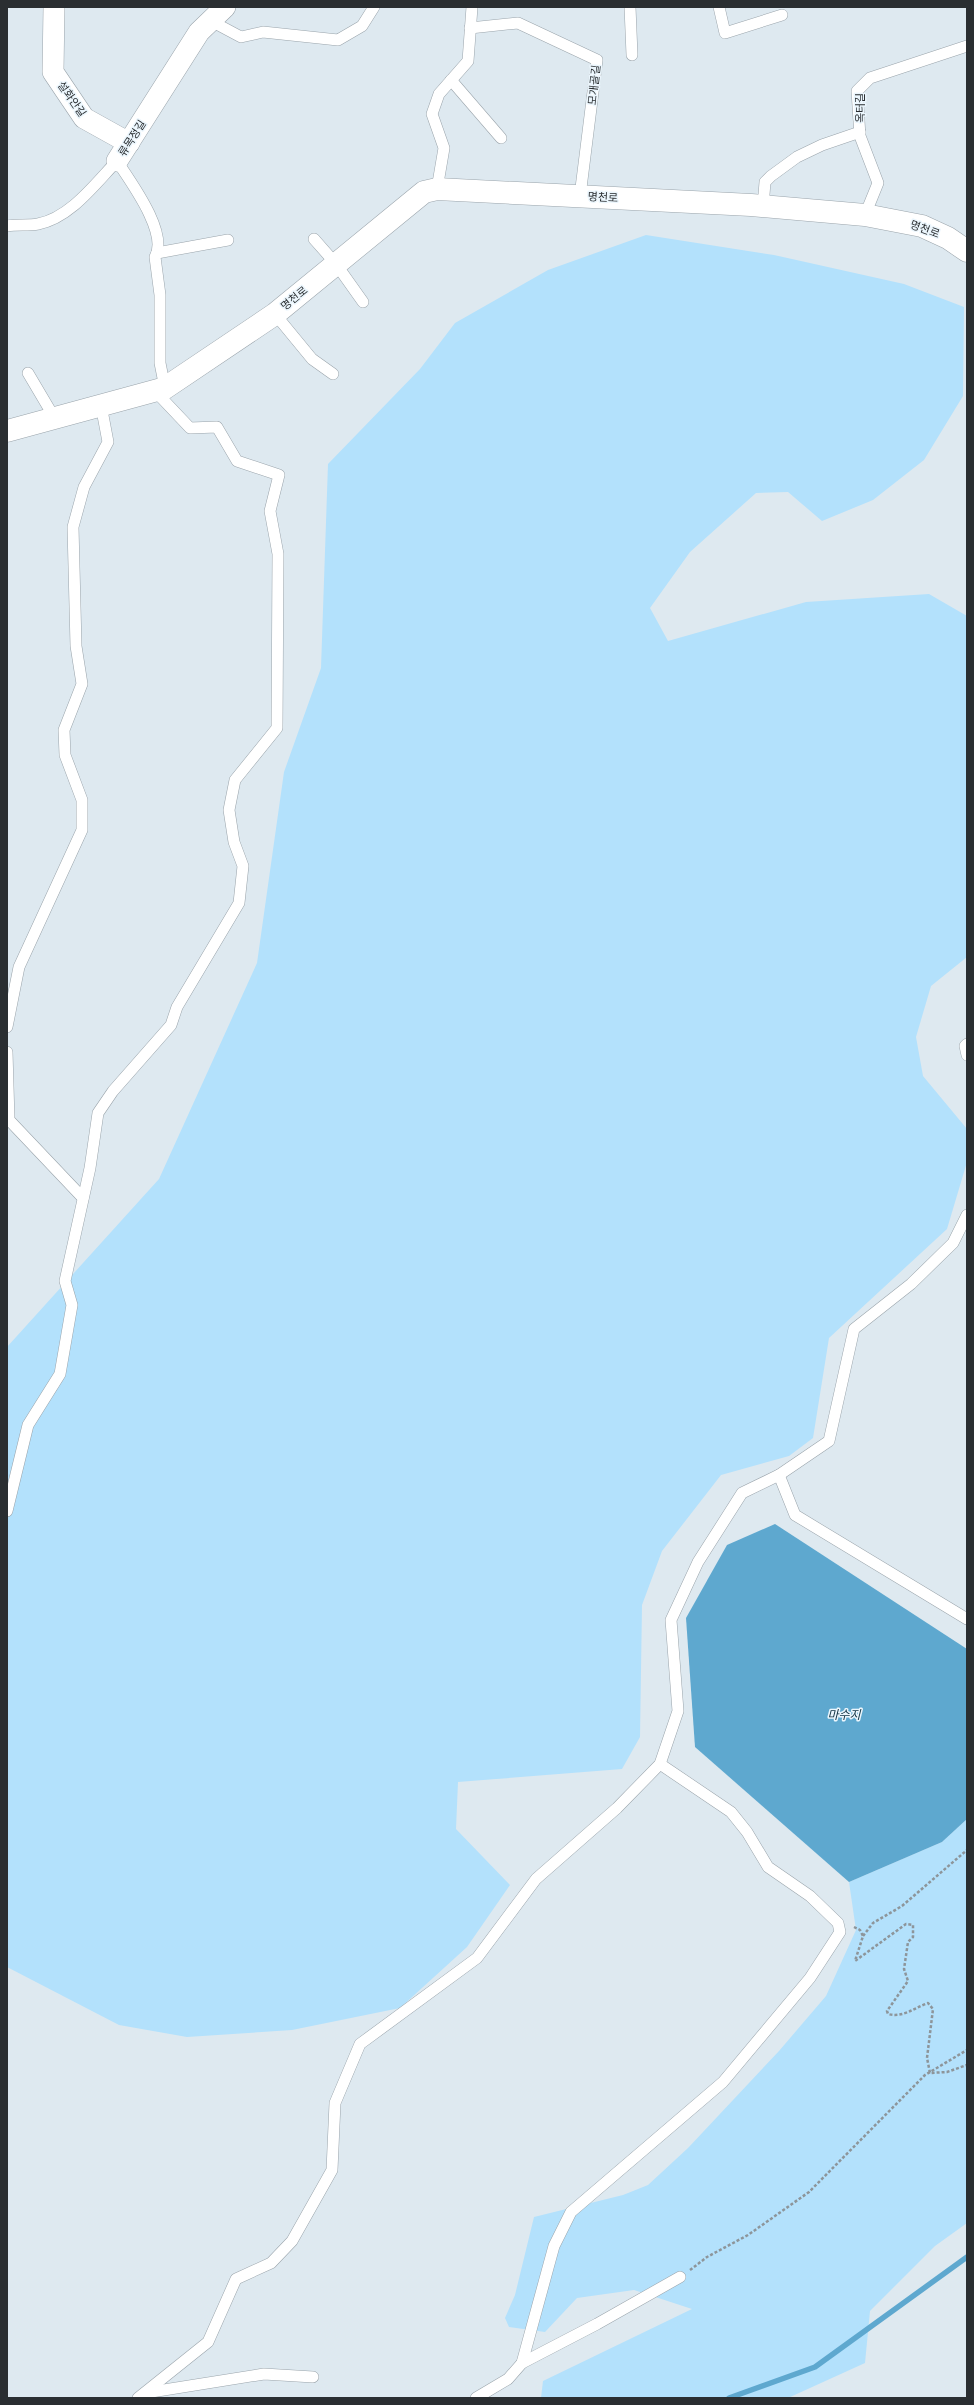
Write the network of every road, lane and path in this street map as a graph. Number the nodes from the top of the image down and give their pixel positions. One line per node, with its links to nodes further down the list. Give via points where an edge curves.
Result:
1 (54, 7): 14 (street, 설화안길, via 53,72 84,118)
2 (374, 7): 6 (lane, via 362,26 338,40 263,32 241,37)
3 (472, 7): 8 (lane)
4 (630, 7): 10 (lane)
5 (719, 7): 7 (lane, via 725,33)
6 (218, 14): 14 (street, 류목정길, via 199,32)
7 (782, 15)
8 (470, 28): 11 (lane, via 468,61); 17 (lane, 모개골길, via 518,23 597,60)
9 (967, 46): 12 (lane, 옥터길, via 870,78 857,91)
10 (632, 55)
11 (451, 80): 13 (lane); 16 (lane, via 439,94 432,114 444,148)
12 (860, 132): 18 (lane, via 797,157 771,176 765,182); 19 (lane, 옥터길, via 878,183)
13 (501, 138)
14 (129, 143): 15 (street, 류목정길)
15 (117, 161): 20 (lane, 류목정길, via 80,200 63,212 38,224); 24 (lane, via 140,195 154,226)
16 (438, 189): 17 (street, 명천로); 25 (street, 명천로, via 424,192)
17 (580, 196): 18 (street, 명천로)
18 (763, 207): 19 (street, 명천로)
19 (865, 215): 23 (street, 명천로, via 922,226 948,238)
20 (7, 226)
21 (314, 239): 25 (lane)
22 (228, 240): 24 (lane)
23 (967, 251)
24 (157, 253): 30 (lane, via 155,257 160,295)
25 (336, 264): 26 (lane); 27 (street, 명천로)
26 (363, 302)
27 (274, 314): 29 (lane, 명천로, via 312,359); 30 (street, 명천로)
28 (28, 373): 32 (lane)
29 (333, 374)
30 (160, 390): 31 (street, 명천로); 38 (lane, via 190,428 217,427 237,461 279,475 270,511 278,554 278,728 234,780 229,810 234,842 243,866 239,903 177,1007 171,1025 113,1091 98,1113)
31 (101, 405): 32 (street, 명천로); 34 (lane, via 108,442 84,487 73,527 76,646 82,684 64,730 65,755 82,800 82,830 19,967)
32 (54, 418): 33 (street, 명천로)
33 (7, 430)
34 (7, 1027)
35 (967, 1044): 37 (lane)
36 (7, 1052): 38 (lane, via 9,1120)
37 (967, 1055)
38 (83, 1198): 41 (lane, via 65,1281 72,1305 60,1374 28,1425)
39 (967, 1215): 40 (lane, via 953,1243 911,1284 854,1329 829,1441)
40 (779, 1474): 42 (lane, via 795,1514); 43 (lane, via 742,1493 698,1562 671,1620 678,1711)
41 (7, 1511)
42 (967, 1619)
43 (660, 1764): 45 (lane, via 731,1812 747,1832 768,1867 810,1896); 53 (lane, via 617,1808 536,1879 477,1958 360,2044 335,2103 332,2170 292,2241 271,2263 236,2279 208,2342)
44 (967, 1850): 46 (path, via 902,1906 873,1923)
45 (838, 1923): 46 (path, via 847,1923 860,1930); 51 (lane, via 840,1932 810,1978 723,2082 572,2212 554,2246)
46 (863, 1936): 49 (path, via 856,1961 906,1924 913,1925 913,1936 908,1942 904,1969 908,1981 887,2011 894,2016 902,2015 928,2003 933,2009 927,2058)
47 (967, 2050): 49 (path)
48 (967, 2065): 49 (path, via 947,2072)
49 (930, 2073): 50 (path, via 809,2192 748,2235 707,2257)
50 (680, 2277): 51 (lane)
51 (522, 2363): 54 (lane, via 508,2379)
52 (313, 2378): 53 (lane, via 264,2374)
53 (140, 2396)
54 (476, 2398)

